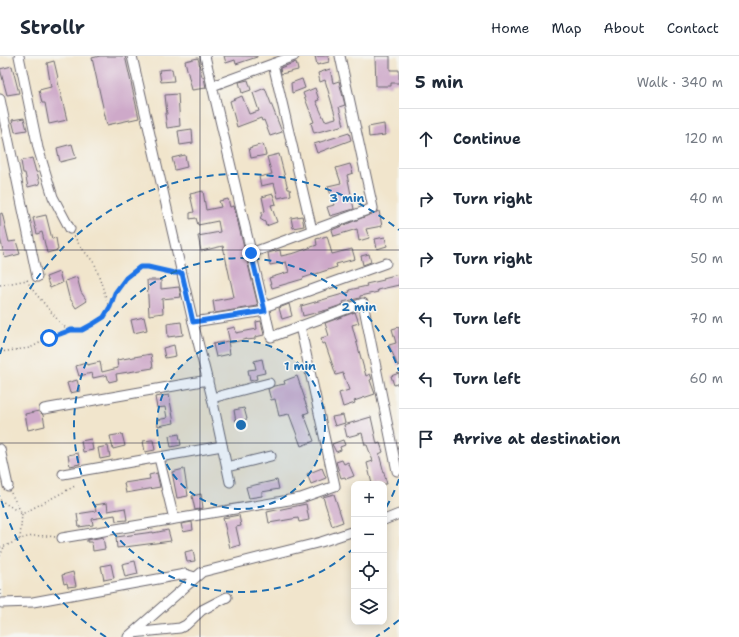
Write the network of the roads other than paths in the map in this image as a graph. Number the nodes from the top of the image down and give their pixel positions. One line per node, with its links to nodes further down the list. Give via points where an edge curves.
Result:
1 (19, 56): 9 (street, via 38,148 53,197)
2 (132, 56): 15 (street)
3 (205, 56): 7 (street)
4 (294, 56): 6 (street)
5 (340, 56): 10 (street, via 373,208)
6 (273, 64): 7 (street); 10 (street)
7 (212, 86): 11 (street)
8 (0, 99): 13 (street)
9 (70, 229)
10 (312, 230): 11 (street)
11 (251, 253): 14 (street)
12 (386, 263): 14 (street)
13 (37, 277)
14 (264, 309): 15 (street); 16 (street, via 271,337)
15 (193, 322): 17 (street)
16 (300, 326): 26 (street, via 363,303); 31 (street, via 335,486 301,498)
17 (208, 380): 19 (street); 20 (street)
18 (269, 383): 19 (street)
19 (212, 398): 21 (street)
20 (44, 408)
21 (222, 446): 24 (street); 25 (street)
22 (0, 449): 29 (street)
23 (271, 456): 25 (street)
24 (159, 458): 27 (street); 31 (street)
25 (227, 467): 28 (street)
26 (397, 471)
27 (63, 474)
28 (230, 482)
29 (8, 486)
30 (399, 514): 32 (street)
31 (174, 519): 34 (street)
32 (387, 519)
33 (351, 532): 35 (street, via 322,542 202,572)
34 (62, 538)
35 (195, 577): 37 (street, via 185,574 33,602); 38 (street)
36 (227, 597): 38 (street, via 202,610 180,628)
37 (2, 603)
38 (130, 635)

